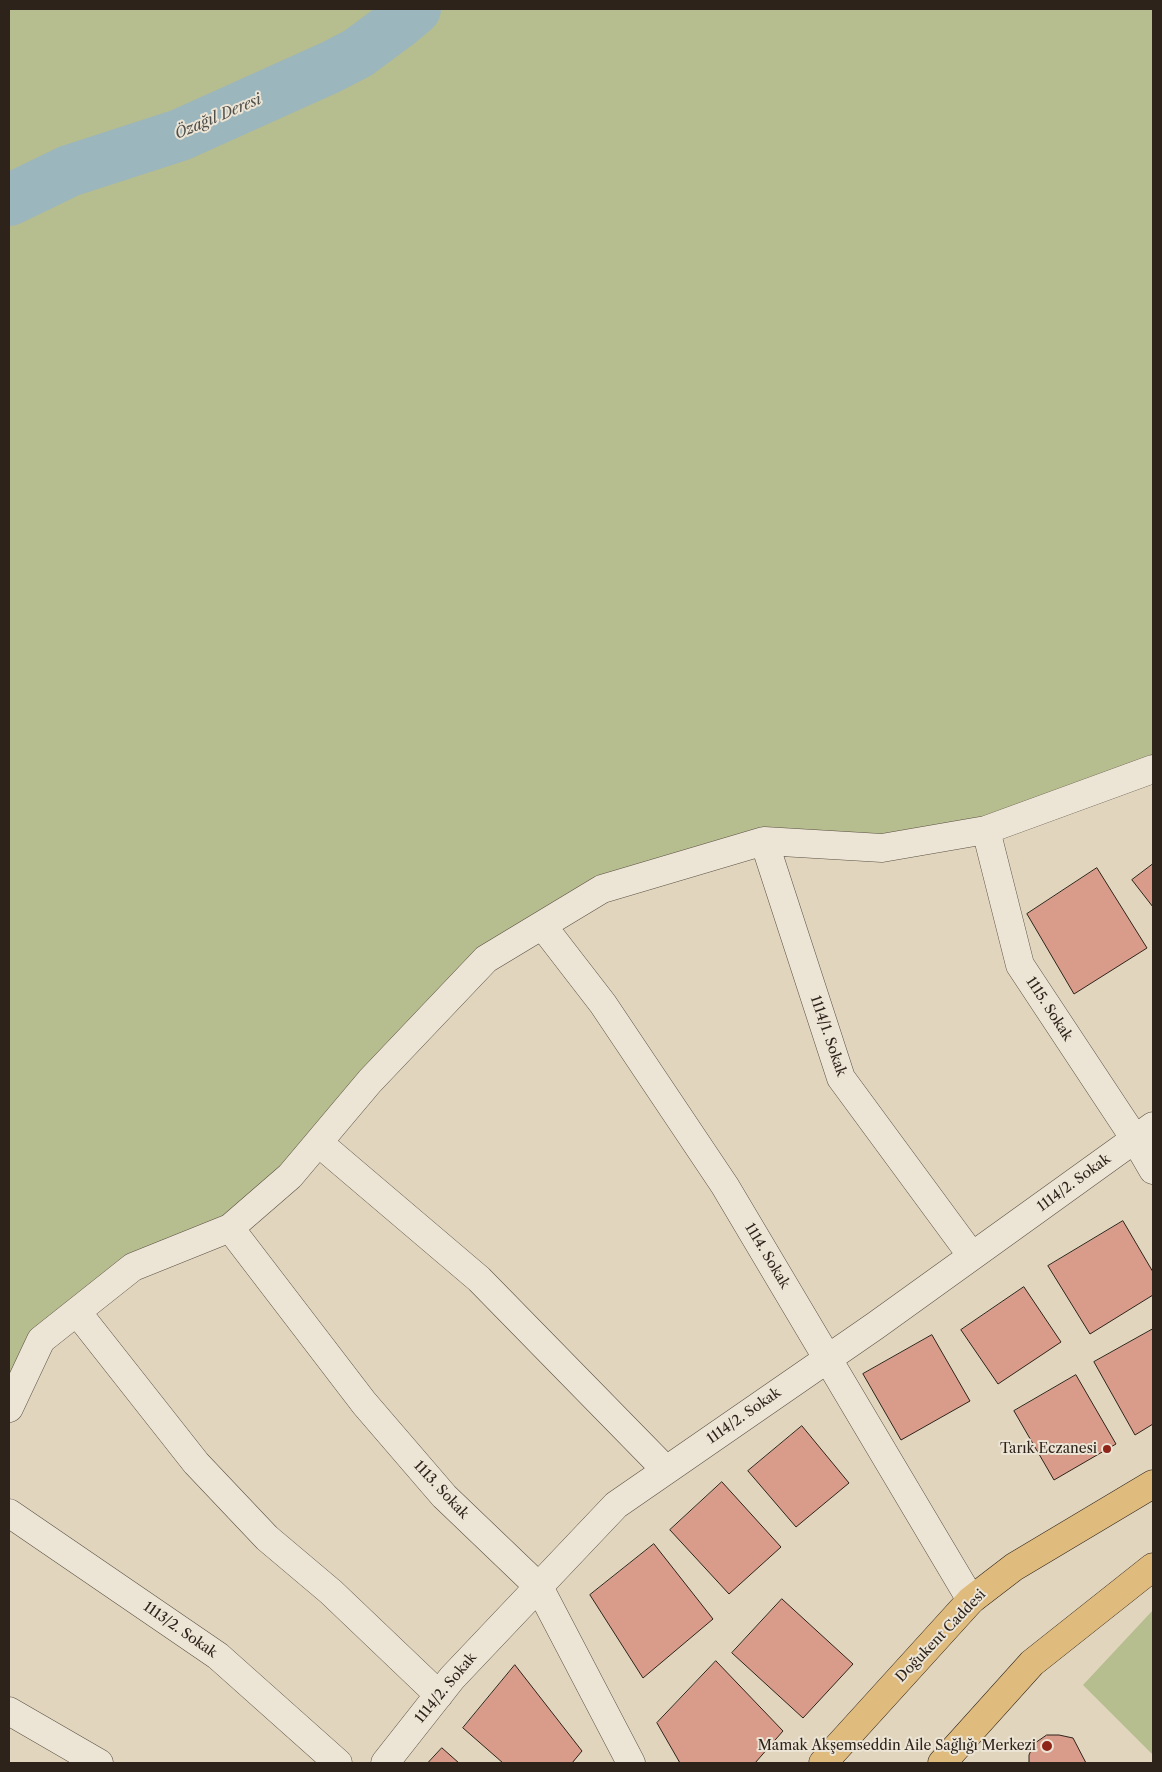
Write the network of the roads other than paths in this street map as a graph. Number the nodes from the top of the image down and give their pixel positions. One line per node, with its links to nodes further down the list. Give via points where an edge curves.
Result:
1 (1153, 769): 2 (street)
2 (986, 830): 3 (street, via 882,848); 5 (street, 1115. Sokak, via 1020,965)
3 (764, 841): 4 (street, via 602,889); 9 (street, 1114/1. Sokak, via 841,1078)
4 (542, 926): 6 (street, via 486,959 370,1082); 11 (street, 1114. Sokak, via 603,1004 719,1178)
5 (1144, 1133): 7 (street, 1115. Sokak); 9 (street, 1114/2. Sokak)
6 (319, 1143): 8 (street, via 290,1176); 13 (street, via 479,1279)
7 (1153, 1170)
8 (230, 1228): 10 (street, via 133,1267); 17 (street, 1113. Sokak, via 364,1403 444,1496)
9 (972, 1256): 11 (street, 1114/2. Sokak)
10 (77, 1312): 12 (street, via 41,1340); 19 (street, via 196,1463 267,1538 331,1592)
11 (828, 1358): 13 (street, 1114/2. Sokak); 18 (street, 1114. Sokak)
12 (9, 1408)
13 (666, 1470): 17 (street, 1114/2. Sokak, via 616,1505)
14 (1153, 1484): 18 (main road, Doğukent Caddesi, via 1014,1566)
15 (9, 1513): 22 (street, 1113/2. Sokak, via 218,1656)
16 (1153, 1567): 26 (main road, via 1032,1663)
17 (539, 1586): 19 (street, 1114/2. Sokak); 24 (street, 1113. Sokak)
18 (971, 1600): 25 (main road, Doğukent Caddesi)
19 (439, 1695): 23 (street, 1114/2. Sokak)
20 (9, 1711): 21 (street)
21 (99, 1763)
22 (338, 1763)
23 (385, 1763)
24 (631, 1763)
25 (823, 1763)
26 (942, 1763)

